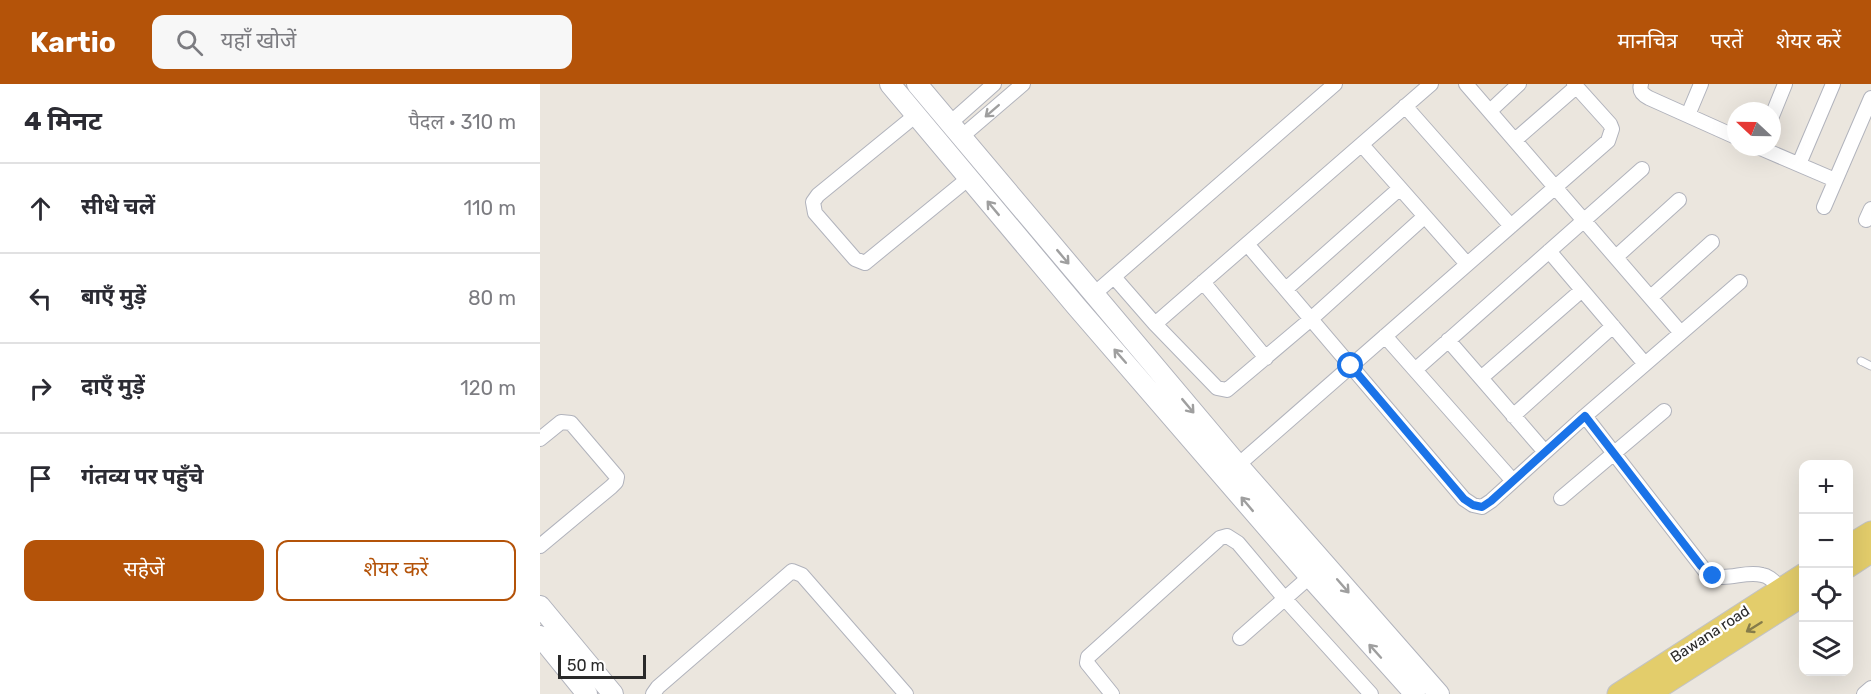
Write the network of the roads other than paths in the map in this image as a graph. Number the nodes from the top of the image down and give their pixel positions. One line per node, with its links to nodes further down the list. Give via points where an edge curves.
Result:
1 (890, 84): 19 (street)
2 (917, 84): 20 (street)
3 (994, 84): 20 (street)
4 (1023, 84): 20 (street, one-way to 20)
5 (1335, 84): 41 (street)
6 (1431, 84): 16 (street)
7 (1466, 84): 17 (street)
8 (1519, 84): 17 (street)
9 (1641, 84): 18 (street, via 1643,94)
10 (1701, 84): 18 (street)
11 (1785, 84): 15 (street)
12 (1833, 84): 25 (street)
13 (1575, 86): 22 (street); 29 (street, via 1610,124 1612,135)
14 (1871, 98): 28 (street)
15 (1778, 102)
16 (1405, 106): 23 (street); 35 (street)
17 (1490, 111): 22 (street)
18 (1688, 115): 21 (street)
19 (916, 116): 27 (street); 27 (street, via 818,195 813,202 815,213 855,259 865,262)
20 (955, 131): 46 (street, one-way to 46)
21 (1727, 133)
22 (1515, 140): 29 (street)
23 (1362, 145): 30 (street); 37 (street)
24 (1780, 156): 25 (street)
25 (1799, 164): 28 (street)
26 (1642, 169): 34 (street)
27 (969, 178): 75 (street, one-way to 27)
28 (1835, 180): 32 (street)
29 (1555, 187): 34 (street); 35 (street)
30 (1399, 189): 33 (street); 44 (street)
31 (1679, 200): 39 (street)
32 (1824, 207)
33 (1424, 217): 40 (street); 48 (street)
34 (1584, 220): 38 (street); 39 (street)
35 (1511, 226): 40 (street)
36 (1712, 242): 47 (street)
37 (1247, 244): 42 (street); 44 (street)
38 (1549, 251): 45 (street); 53 (street)
39 (1616, 257): 47 (street)
40 (1467, 264): 52 (street)
41 (1114, 277): 46 (street); 49 (street)
42 (1203, 282): 49 (street); 54 (street)
43 (1740, 282): 51 (street)
44 (1286, 289): 48 (street)
45 (1582, 290): 50 (street); 60 (street)
46 (1094, 294): 67 (street, one-way to 67)
47 (1651, 297): 51 (street)
48 (1311, 319): 54 (street); 57 (street)
49 (1155, 324): 54 (street, via 1222,391)
50 (1613, 326): 56 (street); 62 (street)
51 (1681, 333): 56 (street)
52 (1385, 336): 57 (street); 59 (street)
53 (1448, 340): 59 (street); 60 (street)
54 (1266, 358)
55 (1861, 361): 58 (lane)
56 (1645, 364): 63 (street)
57 (1351, 366): 67 (street); 68 (street, via 1464,499 1482,507)
58 (1871, 366)
59 (1415, 370): 68 (street)
60 (1481, 378): 62 (street)
61 (1664, 411): 66 (street)
62 (1513, 416): 65 (street)
63 (1585, 416): 65 (street); 66 (street)
64 (540, 439): 72 (street, via 561,422 571,423 616,477 616,482)
65 (1545, 452): 68 (street)
66 (1614, 454): 69 (street); 77 (street, via 1706,572 1721,578 1759,574)
67 (1238, 465): 75 (street)
68 (1513, 481)
69 (1561, 498)
70 (1871, 532): 71 (main road)
71 (1853, 543)
72 (540, 546)
73 (1871, 552): 74 (main road)
74 (1853, 564)
75 (1317, 571): 79 (street); 91 (street, one-way to 75); 92 (street, one-way to 92)
76 (1799, 577): 77 (main road, Bawana road)
77 (1782, 588): 93 (main road, Bawana road)
78 (1799, 598): 84 (main road, Bawana road, one-way to 84)
79 (1285, 599): 82 (street); 89 (street, via 1238,543 1227,536 1220,538 1088,657 1091,670); 90 (street)
80 (540, 606): 86 (street)
81 (540, 636): 85 (street)
82 (1240, 638)
83 (1871, 688): 94 (street)
84 (1654, 693)
85 (587, 694)
86 (614, 694)
87 (653, 694): 88 (street, via 792,571 802,575)
88 (906, 694)
89 (1112, 694)
90 (1371, 694)
91 (1415, 694)
92 (1439, 694)
93 (1618, 694)
94 (1864, 694)

